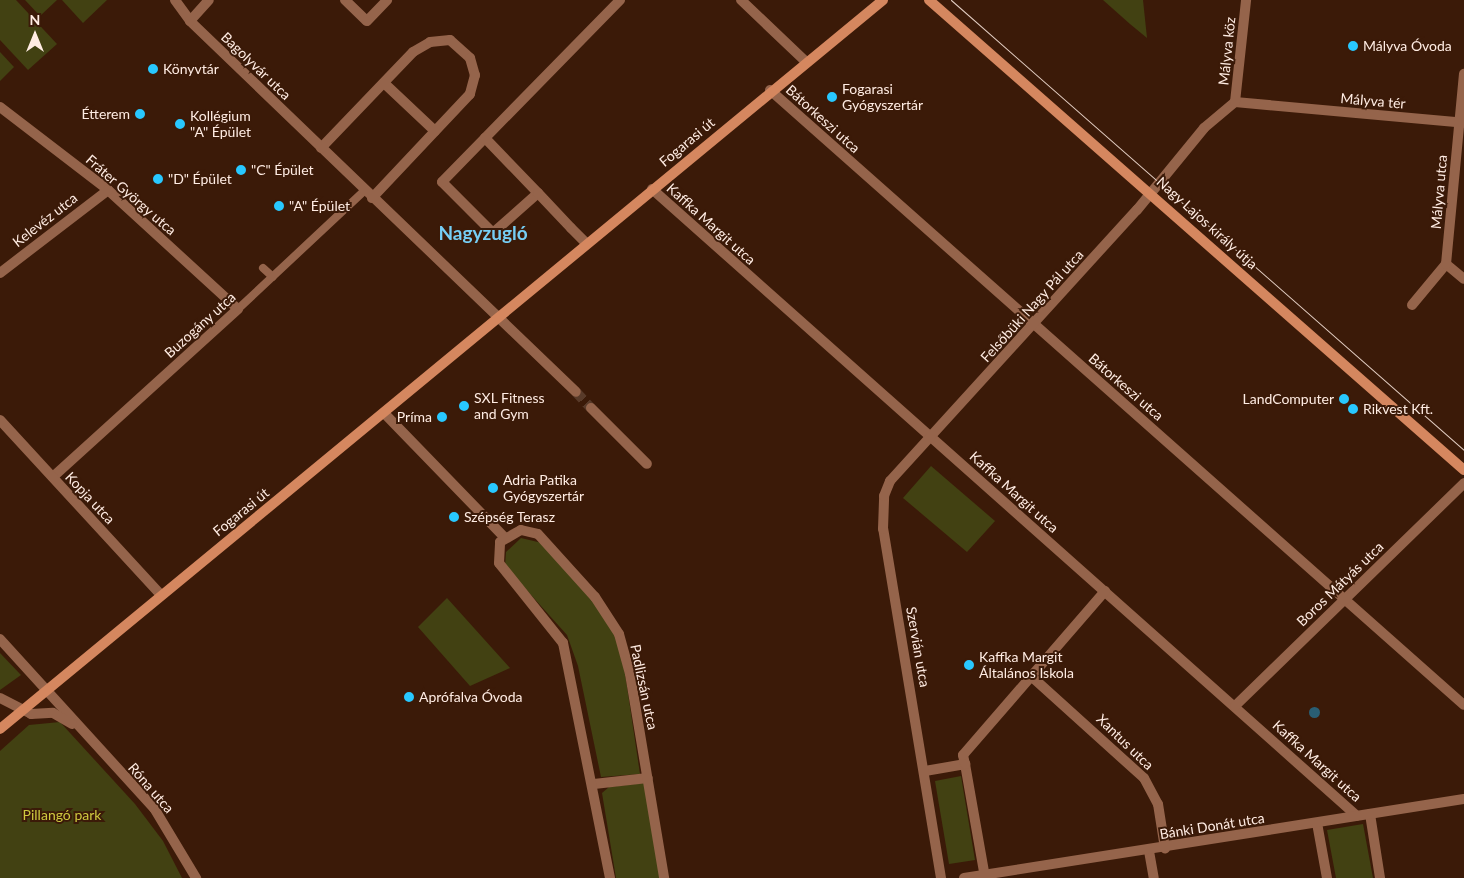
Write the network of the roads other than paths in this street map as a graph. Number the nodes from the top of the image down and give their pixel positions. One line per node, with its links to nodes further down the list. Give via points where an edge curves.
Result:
1 (175, 0): 10 (street, Bagolyvár utca)
2 (209, 0): 10 (street)
3 (344, 0): 4 (street, via 367,21)
4 (387, 0)
5 (620, 0): 19 (street)
6 (741, 0): 11 (street)
7 (883, 0): 11 (main road, Fogarasi út)
8 (929, 0): 23 (main road, Nagy Lajos király útja)
9 (1246, 0): 15 (street, Mályva köz)
10 (190, 21): 20 (street, Bagolyvár utca)
11 (805, 61): 14 (main road, Fogarasi út)
12 (1464, 74): 17 (street)
13 (384, 83): 18 (street); 18 (street, via 413,52 430,42 450,40 470,58 475,75 470,94); 20 (street)
14 (770, 90): 21 (main road, Fogarasi út); 35 (street, Bátorkeszi utca)
15 (1235, 102): 17 (street, Mályva tér); 23 (street, Mályva köz, via 1204,128)
16 (0, 107): 22 (street, Fráter György utca)
17 (1462, 123): 27 (street, Mályva utca)
18 (435, 131): 24 (street)
19 (485, 138): 25 (street); 25 (street, via 442,182 493,233)
20 (321, 148): 24 (street, Bagolyvár utca)
21 (652, 189): 26 (main road, Fogarasi út); 40 (street, Kaffka Margit utca)
22 (108, 190): 29 (street, Kelevéz utca); 33 (street, Fráter György utca)
23 (1152, 193): 35 (street, Felsőbüki Nagy Pál utca); 42 (main road, Nagy Lajos király útja)
24 (368, 194): 30 (street, Buzogány utca); 34 (street, Bagolyvár utca)
25 (538, 194): 26 (street)
26 (586, 243): 34 (main road, Fogarasi út)
27 (1446, 264): 31 (street); 32 (street)
28 (263, 268): 30 (street)
29 (0, 273)
30 (272, 277): 33 (street, Buzogány utca)
31 (1464, 279)
32 (1412, 305)
33 (238, 309): 43 (street, Buzogány utca)
34 (500, 317): 36 (street); 38 (main road, Fogarasi út)
35 (1034, 324): 40 (street, Felsőbüki Nagy Pál utca); 48 (street, Bátorkeszi utca)
36 (572, 389)
37 (591, 408): 41 (street)
38 (384, 413): 45 (street); 47 (main road, Fogarasi út)
39 (0, 420): 43 (street, Kopja utca)
40 (931, 437): 46 (street, Kaffka Margit utca); 59 (street, Szervián utca, via 890,481 882,511)
41 (647, 464)
42 (1464, 470)
43 (53, 477): 47 (street, Kopja utca)
44 (1464, 483): 48 (street, Boros Mátyás utca)
45 (504, 537): 60 (street, Padlizsán utca, via 532,531 595,597 619,634); 61 (street, via 497,551 504,573 563,643)
46 (1106, 591): 50 (street); 54 (street, Kaffka Margit utca)
47 (160, 595): 51 (main road, Fogarasi út)
48 (1345, 599): 53 (street, Bátorkeszi utca); 54 (street, Boros Mátyás utca)
49 (0, 639): 51 (street, Róna utca)
50 (1031, 676): 58 (street, via 963,755); 66 (street, Xantus utca, via 1144,778 1158,804)
51 (47, 691): 55 (main road, Fogarasi út); 56 (street, Róna utca)
52 (0, 698): 55 (street, Róna utca)
53 (1464, 705)
54 (1235, 706): 64 (street, Kaffka Margit utca)
55 (22, 710): 56 (street, Róna utca, via 52,714); 57 (main road, Fogarasi út)
56 (75, 726): 69 (street, Róna utca, via 154,808)
57 (0, 729)
58 (965, 764): 59 (street); 68 (street)
59 (924, 771): 72 (street, Szervián utca)
60 (648, 778): 61 (street); 71 (street, Padlizsán utca)
61 (594, 784): 70 (street)
62 (1464, 799): 63 (street, Bánki Donát utca)
63 (1370, 814): 64 (street, Bánki Donát utca); 76 (street, Kaffka Margit utca)
64 (1357, 816): 65 (street, Bánki Donát utca)
65 (1317, 823): 66 (street, Bánki Donát utca); 75 (street)
66 (1165, 848): 67 (street, Bánki Donát utca)
67 (1149, 851): 68 (street, Bánki Donát utca); 74 (street)
68 (985, 876): 73 (street, Bánki Donát utca)
69 (196, 878)
70 (610, 878)
71 (664, 878)
72 (941, 878)
73 (964, 878)
74 (1154, 878)
75 (1327, 878)
76 (1380, 878)

